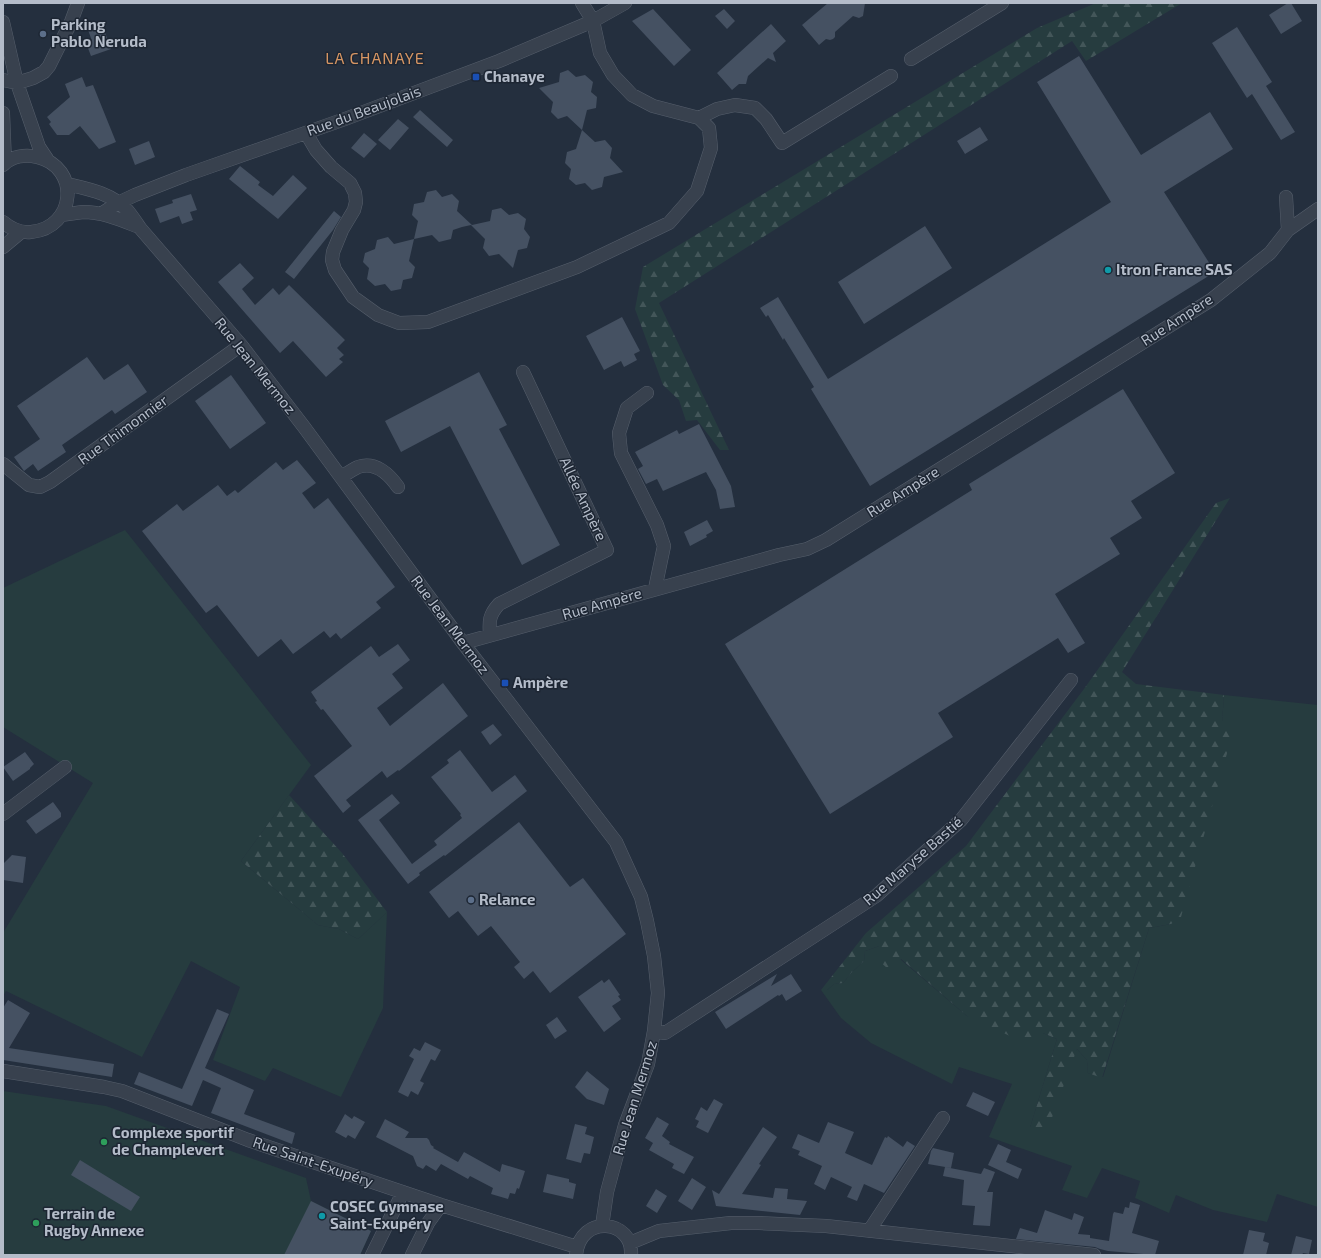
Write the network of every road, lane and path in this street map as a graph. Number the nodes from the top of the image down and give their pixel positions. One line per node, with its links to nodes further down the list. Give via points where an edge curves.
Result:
1 (78, 3): 10 (street, via 49,66 33,78)
2 (582, 3): 5 (street)
3 (625, 3): 5 (street, Rue du Beaujolais)
4 (1002, 3): 7 (street)
5 (593, 21): 12 (street, via 600,53 613,75 632,96 653,106); 13 (street, Rue du Beaujolais, via 499,61)
6 (3, 22): 10 (street)
7 (911, 59)
8 (891, 76): 12 (street, via 782,143 755,108 735,105 717,109)
9 (3, 80): 10 (street)
10 (17, 83): 14 (street, via 39,147)
11 (3, 113): 15 (street)
12 (699, 118): 13 (street, via 709,128 711,148 698,191 669,223 577,267 428,322 399,323 378,315 353,296 335,270 333,252 354,210 355,193 350,183 316,150)
13 (306, 132): 18 (street, Rue du Beaujolais, via 186,175)
14 (46, 159): 15 (street, via 29,155 14,158); 16 (street, via 55,164)
15 (4, 164)
16 (67, 184): 18 (street, Rue Jean Mermoz, via 101,193); 21 (street, via 67,201)
17 (1286, 196): 24 (street)
18 (118, 203): 20 (street, Rue du Beaujolais); 23 (street, Rue Jean Mermoz, via 127,210)
19 (1318, 209): 24 (street, Rue Ampère)
20 (101, 214): 21 (street, Rue Jean Mermoz, via 83,212); 23 (street, Rue Jean Mermoz)
21 (61, 215): 25 (street, via 50,227 39,231)
22 (3, 222): 25 (street)
23 (140, 228): 27 (street, Rue Jean Mermoz)
24 (1288, 230): 33 (street, Rue Ampère, via 1270,254 1211,300 826,540 807,549)
25 (21, 232): 26 (street)
26 (3, 247)
27 (241, 345): 30 (street, Rue Thimonnier, via 50,482 40,487 29,485); 31 (street, Rue Jean Mermoz)
28 (523, 372): 34 (street, Allée Ampère, via 607,550 499,604 492,612 489,622)
29 (647, 393): 33 (street, via 627,408 619,433 621,454 657,525 664,546)
30 (3, 464)
31 (341, 477): 32 (street, via 358,467 372,465 382,470); 35 (street, Rue Jean Mermoz)
32 (398, 487)
33 (655, 589): 34 (street, Rue Ampère)
34 (490, 635): 35 (street, Rue Ampère)
35 (463, 643): 39 (street, Rue Jean Mermoz, via 616,842 641,897 648,921 658,993)
36 (1071, 680): 39 (street, Rue Maryse Bastié, via 961,820 876,896 666,1033)
37 (65, 767): 38 (street)
38 (3, 814)
39 (654, 1031): 44 (street, Rue Jean Mermoz, via 648,1064 626,1125 607,1192)
40 (3, 1071): 42 (street, Rue Saint-Exupéry, via 122,1091 248,1140)
41 (943, 1118): 45 (street)
42 (403, 1192): 43 (street, Rue Saint-Exupéry); 48 (street)
43 (441, 1205): 47 (street, Rue Saint-Exupéry); 49 (street, via 428,1223)
44 (602, 1226): 46 (street, via 610,1226 625,1235); 47 (street, via 586,1232 580,1239)
45 (864, 1231): 46 (street, via 799,1225 731,1223 659,1232); 50 (street)
46 (630, 1249)
47 (577, 1251)
48 (372, 1255)
49 (412, 1255)
50 (1094, 1255)

